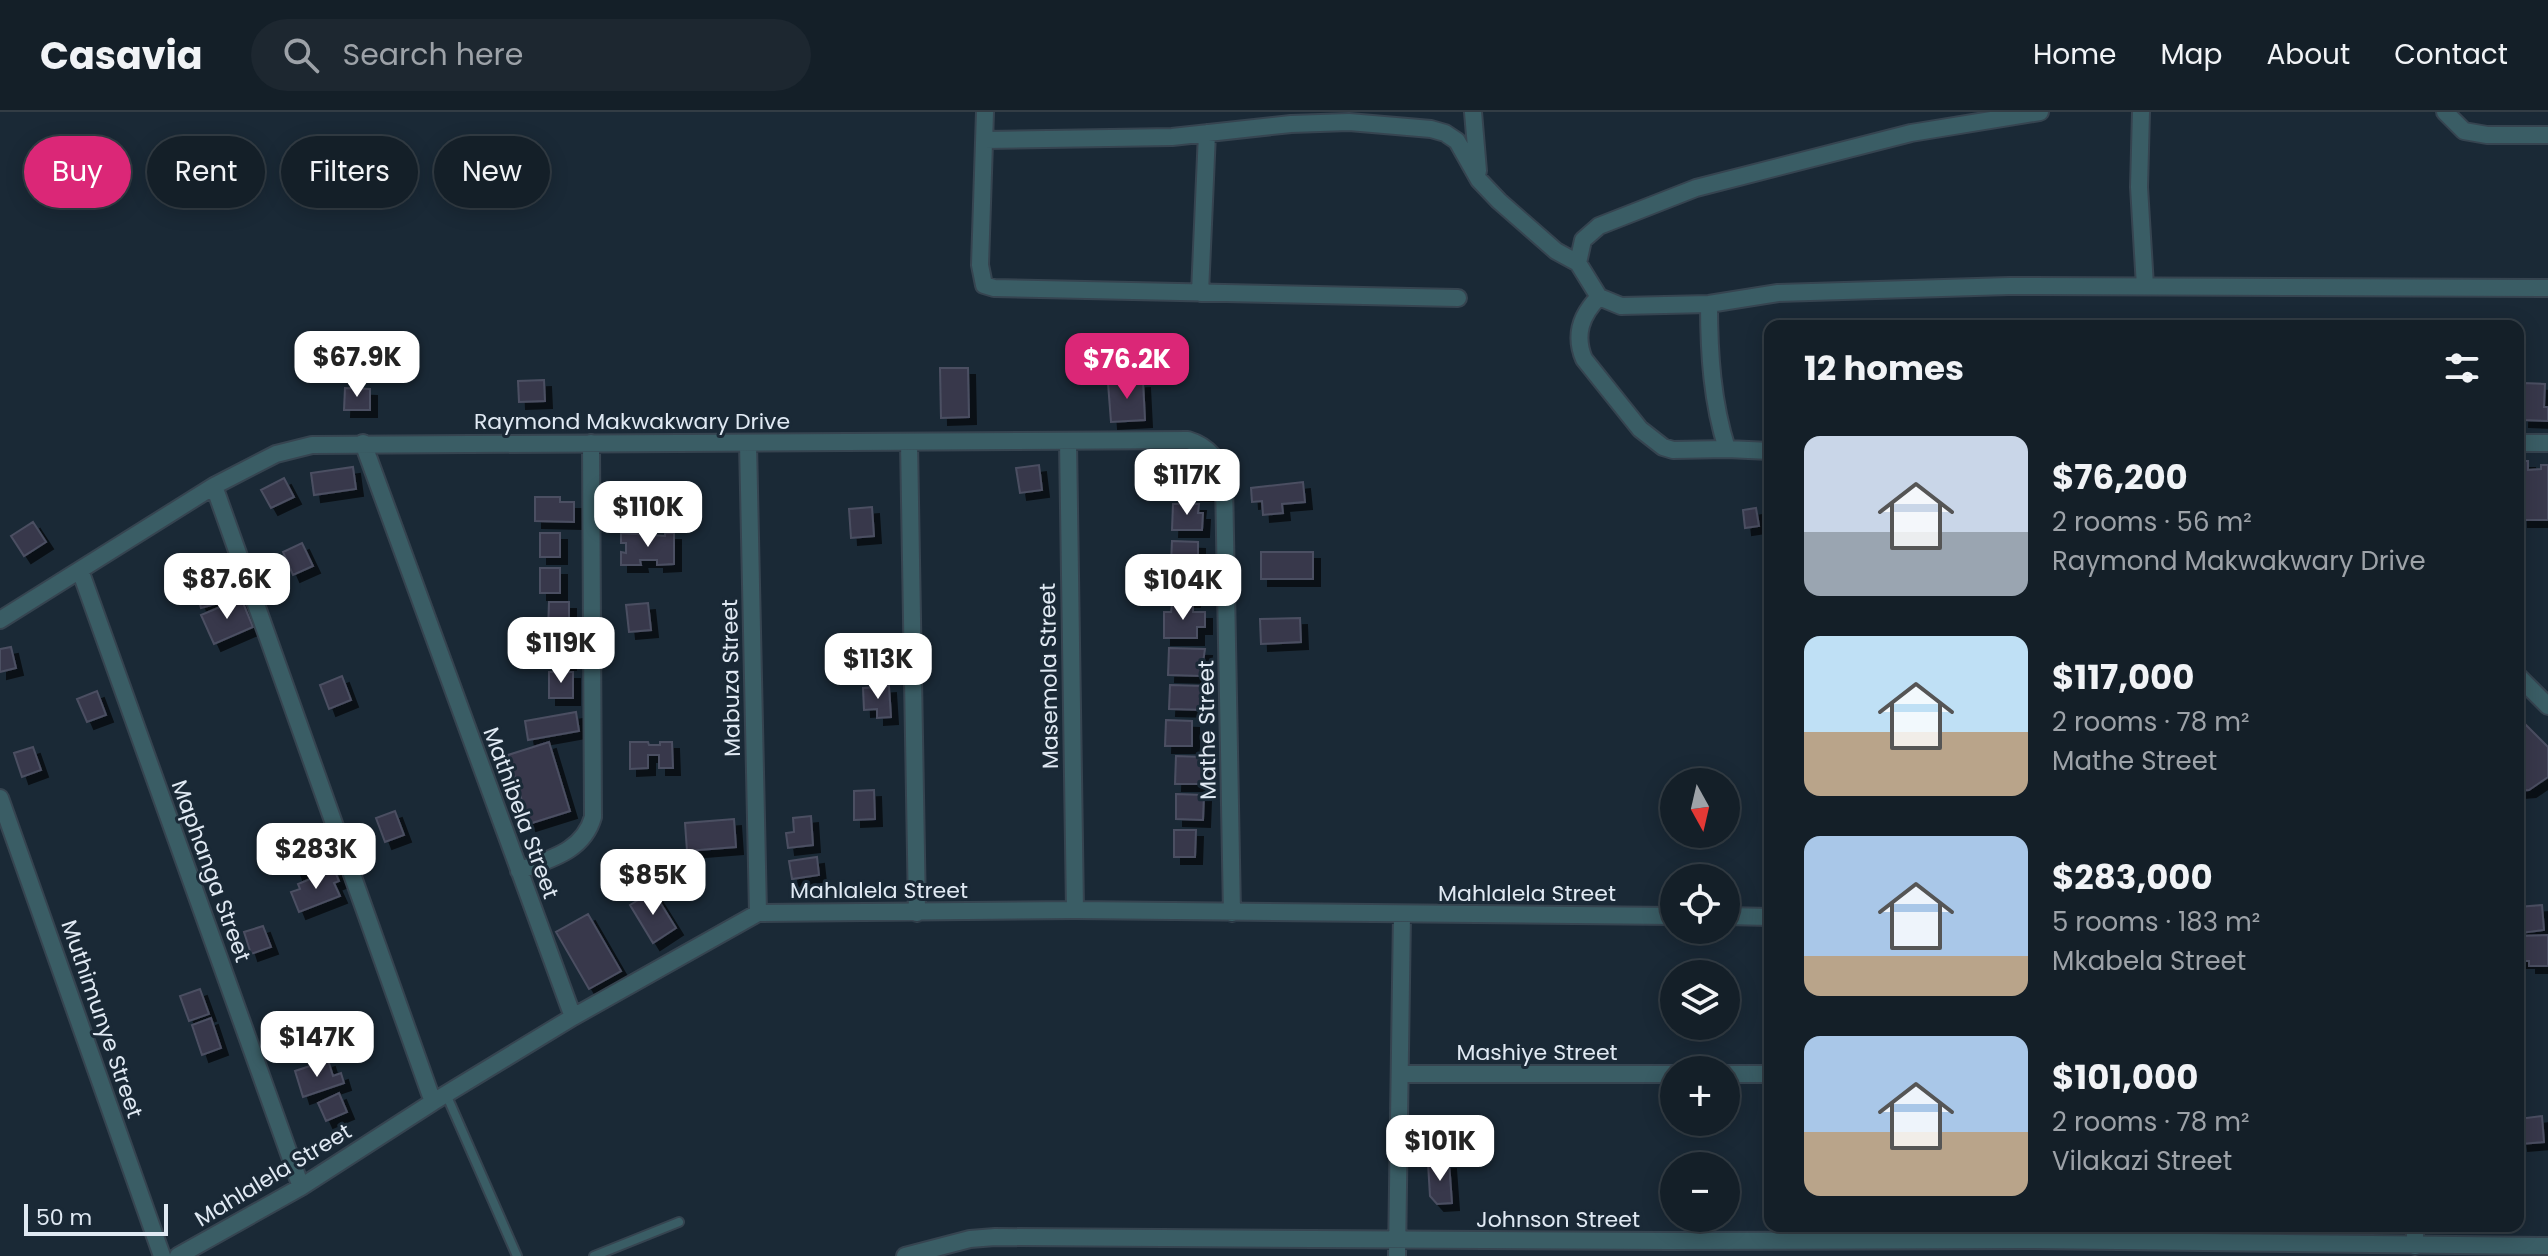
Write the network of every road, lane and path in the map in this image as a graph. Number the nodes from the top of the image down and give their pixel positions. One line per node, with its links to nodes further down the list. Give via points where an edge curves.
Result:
1 (985, 112): 10 (street)
2 (1421, 112): 7 (street)
3 (1473, 112): 11 (street)
4 (2040, 112): 12 (street, via 1911,133 1696,188 1599,226 1583,240)
5 (2141, 112): 13 (street)
6 (2445, 112): 9 (street, via 2464,131)
7 (1431, 129): 8 (street, via 1349,122); 11 (street, via 1457,141)
8 (1207, 133): 10 (street); 15 (street)
9 (2548, 135)
10 (985, 140): 15 (street, via 980,265 984,285)
11 (1479, 180): 12 (street, via 1539,237)
12 (1578, 263): 16 (street)
13 (2145, 286): 14 (street); 18 (street, via 1778,293)
14 (2548, 288)
15 (1200, 293): 17 (street)
16 (1599, 297): 18 (street, via 1621,306); 26 (street, via 1586,310 1580,348 1640,429 1673,450)
17 (1458, 298)
18 (1709, 304): 26 (street, via 1709,352)
19 (1068, 441): 20 (street, Raymond Makwakwary Drive); 28 (street, Raymond Makwakwary Drive, via 1188,440); 36 (street, Masemola Street)
20 (909, 442): 23 (street, Raymond Makwakwary Drive); 38 (street)
21 (363, 443): 22 (street, Raymond Makwakwary Drive); 29 (street, Raymond Makwakwary Drive, via 289,449); 35 (street, Mathibela Street)
22 (591, 443): 23 (street, Raymond Makwakwary Drive); 35 (street, via 593,817 574,847)
23 (748, 443): 37 (street, Mabuza Street)
24 (2524, 443): 25 (street)
25 (2548, 443)
26 (1727, 449): 27 (street)
27 (1764, 451)
28 (1212, 454): 39 (street, Mathe Street, via 1225,488)
29 (214, 486): 30 (street, Raymond Makwakwary Drive); 49 (street)
30 (80, 570): 31 (street, Raymond Makwakwary Drive); 50 (street, Maphanga Street)
31 (0, 620)
32 (2524, 682): 33 (street)
33 (2548, 706)
34 (0, 798): 58 (street, Muthimunye Street)
35 (519, 871): 44 (street, Mathibela Street)
36 (1075, 910): 38 (street, Mahlalela Street); 39 (street, Mahlalela Street)
37 (758, 913): 38 (street, Mahlalela Street); 44 (street, Mahlalela Street)
38 (917, 913)
39 (1232, 913): 40 (street, Mahlalela Street)
40 (1402, 914): 41 (street, Mahlalela Street); 45 (street)
41 (1660, 916)
42 (1740, 916): 43 (street)
43 (1764, 917)
44 (573, 1017): 49 (street, Mahlalela Street)
45 (1400, 1074): 46 (street, Mashiye Street); 56 (street)
46 (1660, 1074)
47 (1740, 1074): 48 (street)
48 (1764, 1074)
49 (439, 1098): 50 (street, Mahlalela Street); 60 (lane)
50 (301, 1187): 59 (street, Mahlalela Street)
51 (679, 1222): 61 (lane)
52 (2415, 1232): 53 (street)
53 (2415, 1246): 54 (street, Johnson Street); 57 (street, Johnson Street)
54 (2548, 1246)
55 (1184, 1248): 56 (street, Johnson Street); 62 (street, Johnson Street, via 995,1237)
56 (1397, 1248): 57 (street, Johnson Street)
57 (2030, 1248)
58 (162, 1256)
59 (178, 1256)
60 (517, 1256)
61 (594, 1256)
62 (905, 1256)

